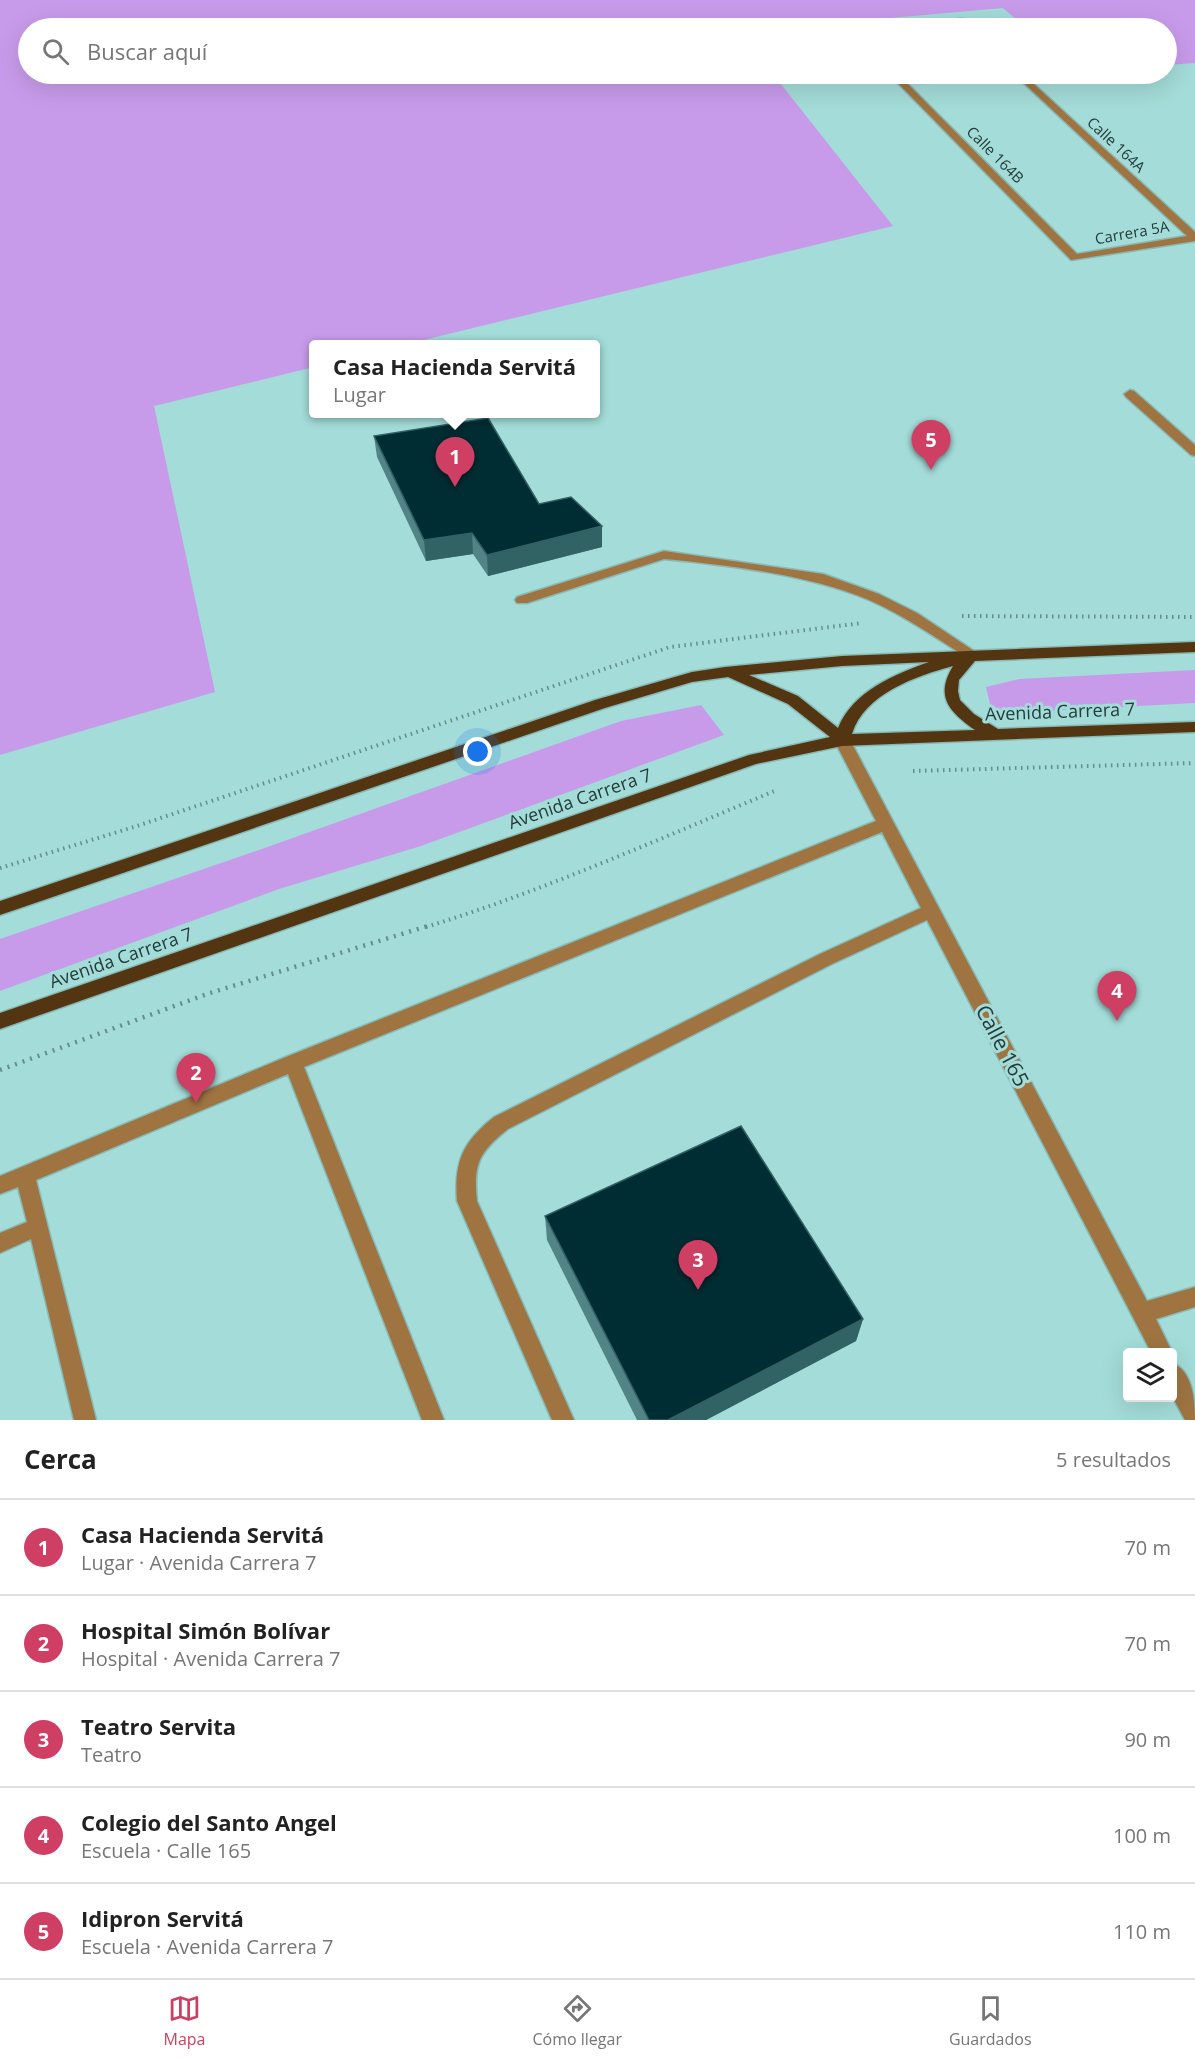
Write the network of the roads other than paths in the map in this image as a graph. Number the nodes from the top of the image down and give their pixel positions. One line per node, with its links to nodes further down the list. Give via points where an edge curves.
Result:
1 (903, 84): 4 (street, Calle 164B)
2 (1029, 84): 3 (street, Calle 164A)
3 (1195, 238): 4 (street, Carrera 5A)
4 (1075, 258)
5 (1130, 394): 6 (street)
6 (1195, 452)
7 (522, 600): 9 (street, via 641,561 664,555 686,557 818,577 912,616)
8 (1195, 647): 9 (main road)
9 (973, 655): 10 (main road); 12 (main road, via 958,667 950,693 966,717); 13 (main road, via 937,665 878,692 859,707)
10 (724, 672): 13 (main road, via 786,694); 15 (main road, via 692,677 610,701)
11 (1195, 727): 12 (main road, Avenida Carrera 7)
12 (994, 733): 13 (main road, Avenida Carrera 7)
13 (842, 740): 14 (street, Calle 165); 17 (main road, Avenida Carrera 7, via 754,759)
14 (885, 824): 16 (street, Calle 165); 18 (street)
15 (0, 908)
16 (931, 911): 24 (street, Calle 165); 30 (street, via 826,959 501,1123 483,1137 470,1156 464,1175 467,1201)
17 (0, 1021)
18 (293, 1063): 19 (street); 29 (street)
19 (24, 1175): 20 (street); 21 (street)
20 (0, 1185)
21 (37, 1227): 22 (street); 28 (street)
22 (0, 1243)
23 (1195, 1297): 24 (street)
24 (1141, 1313): 25 (street, Calle 165)
25 (1159, 1348)
26 (1177, 1381): 27 (street)
27 (1195, 1416)
28 (85, 1420)
29 (433, 1420)
30 (563, 1420)

